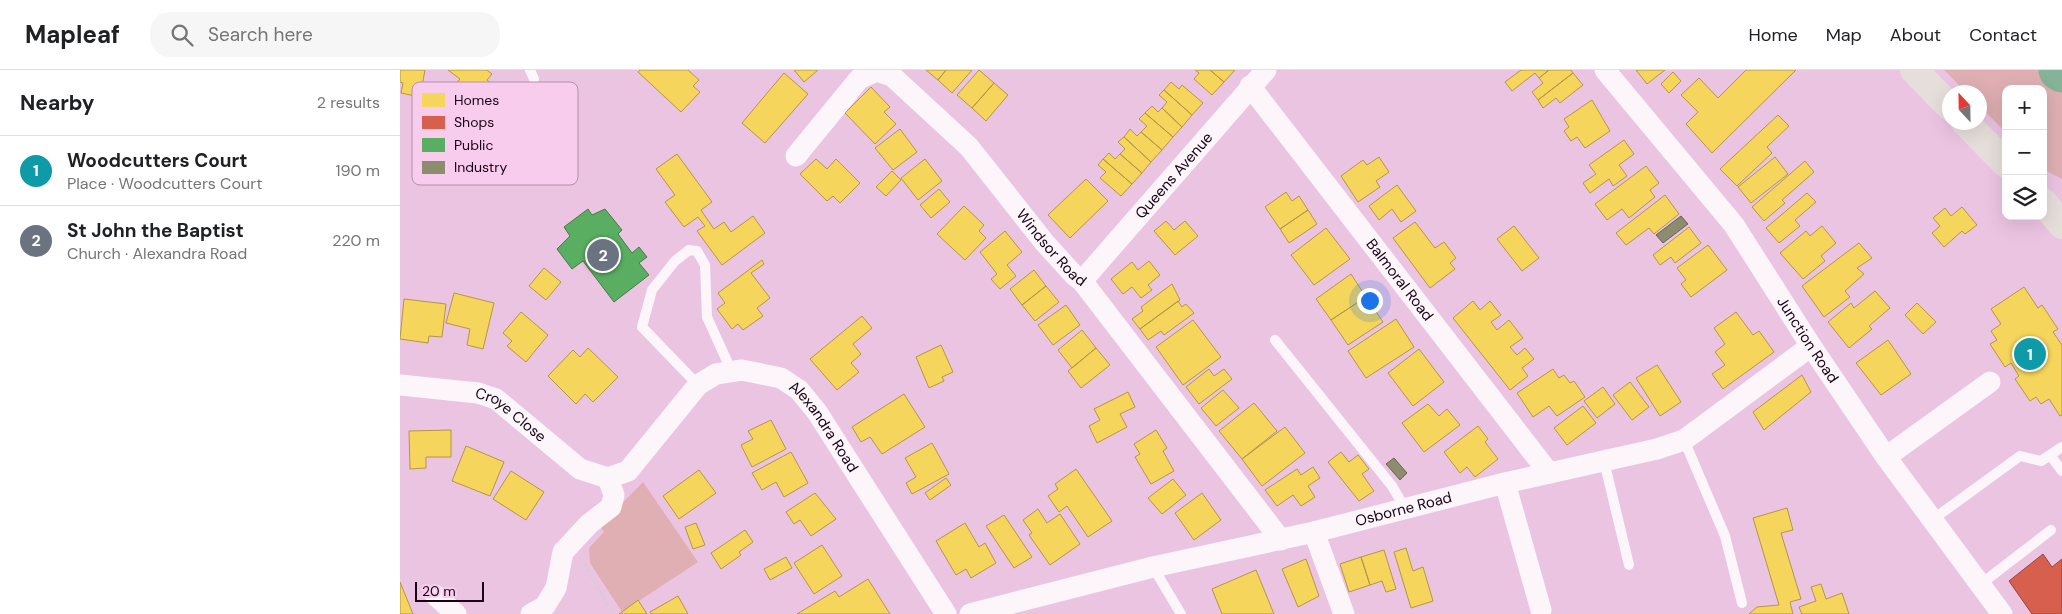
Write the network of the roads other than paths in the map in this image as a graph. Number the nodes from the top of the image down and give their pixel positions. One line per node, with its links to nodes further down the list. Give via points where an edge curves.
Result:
1 (1266, 70): 4 (street, Queens Avenue)
2 (1606, 70): 15 (street, Junction Road, via 1734,225)
3 (1914, 70): 5 (main road)
4 (1250, 86): 13 (street, Queens Avenue); 26 (street, Balmoral Road)
5 (1942, 99)
6 (1973, 130): 8 (main road)
7 (796, 156): 13 (street, Windsor Road, via 859,79 867,74 884,72 924,103 968,147 1044,242)
8 (2002, 160)
9 (2047, 193): 10 (main road)
10 (2062, 198)
11 (2047, 207): 12 (main road)
12 (2062, 225)
13 (1082, 281): 33 (street, Windsor Road)
14 (1275, 340): 29 (lane, via 1392,486)
15 (1810, 346): 20 (street, Osborne Road); 23 (street, Junction Road)
16 (731, 370): 19 (street, Alexandra Road, via 716,374); 19 (lane, via 707,317 705,265 697,251 689,250 675,261 652,290 642,327); 42 (street, Alexandra Road, via 781,378 807,398)
17 (1990, 382): 23 (street)
18 (400, 385): 27 (street, Croye Close, via 478,393 496,399 580,469)
19 (698, 385): 27 (street, Alexandra Road, via 628,471)
20 (1684, 440): 24 (street, Osborne Road); 38 (lane, via 1725,536)
21 (2062, 447): 22 (lane)
22 (2050, 455): 25 (lane); 30 (lane, via 2041,461 2020,456)
23 (1886, 457): 30 (street, Junction Road)
24 (1604, 461): 26 (street, Osborne Road); 34 (lane)
25 (2062, 471)
26 (1550, 473): 28 (street, Osborne Road)
27 (608, 478): 41 (street, via 614,495 611,507 589,524 564,552 556,588 544,606)
28 (1505, 483): 29 (street, Osborne Road); 39 (street)
29 (1405, 508): 32 (street, Osborne Road)
30 (1932, 520): 36 (street, Junction Road)
31 (2051, 530): 36 (lane)
32 (1314, 532): 33 (street, Osborne Road); 45 (street)
33 (1281, 540): 35 (street, Osborne Road)
34 (1629, 565)
35 (1153, 567): 43 (street, Osborne Road); 44 (lane)
36 (1981, 584): 46 (street, Junction Road)
37 (436, 595): 40 (street)
38 (1742, 602)
39 (1541, 610)
40 (456, 614)
41 (531, 614)
42 (946, 614)
43 (970, 614)
44 (1181, 614)
45 (1344, 614)
46 (2002, 614)

